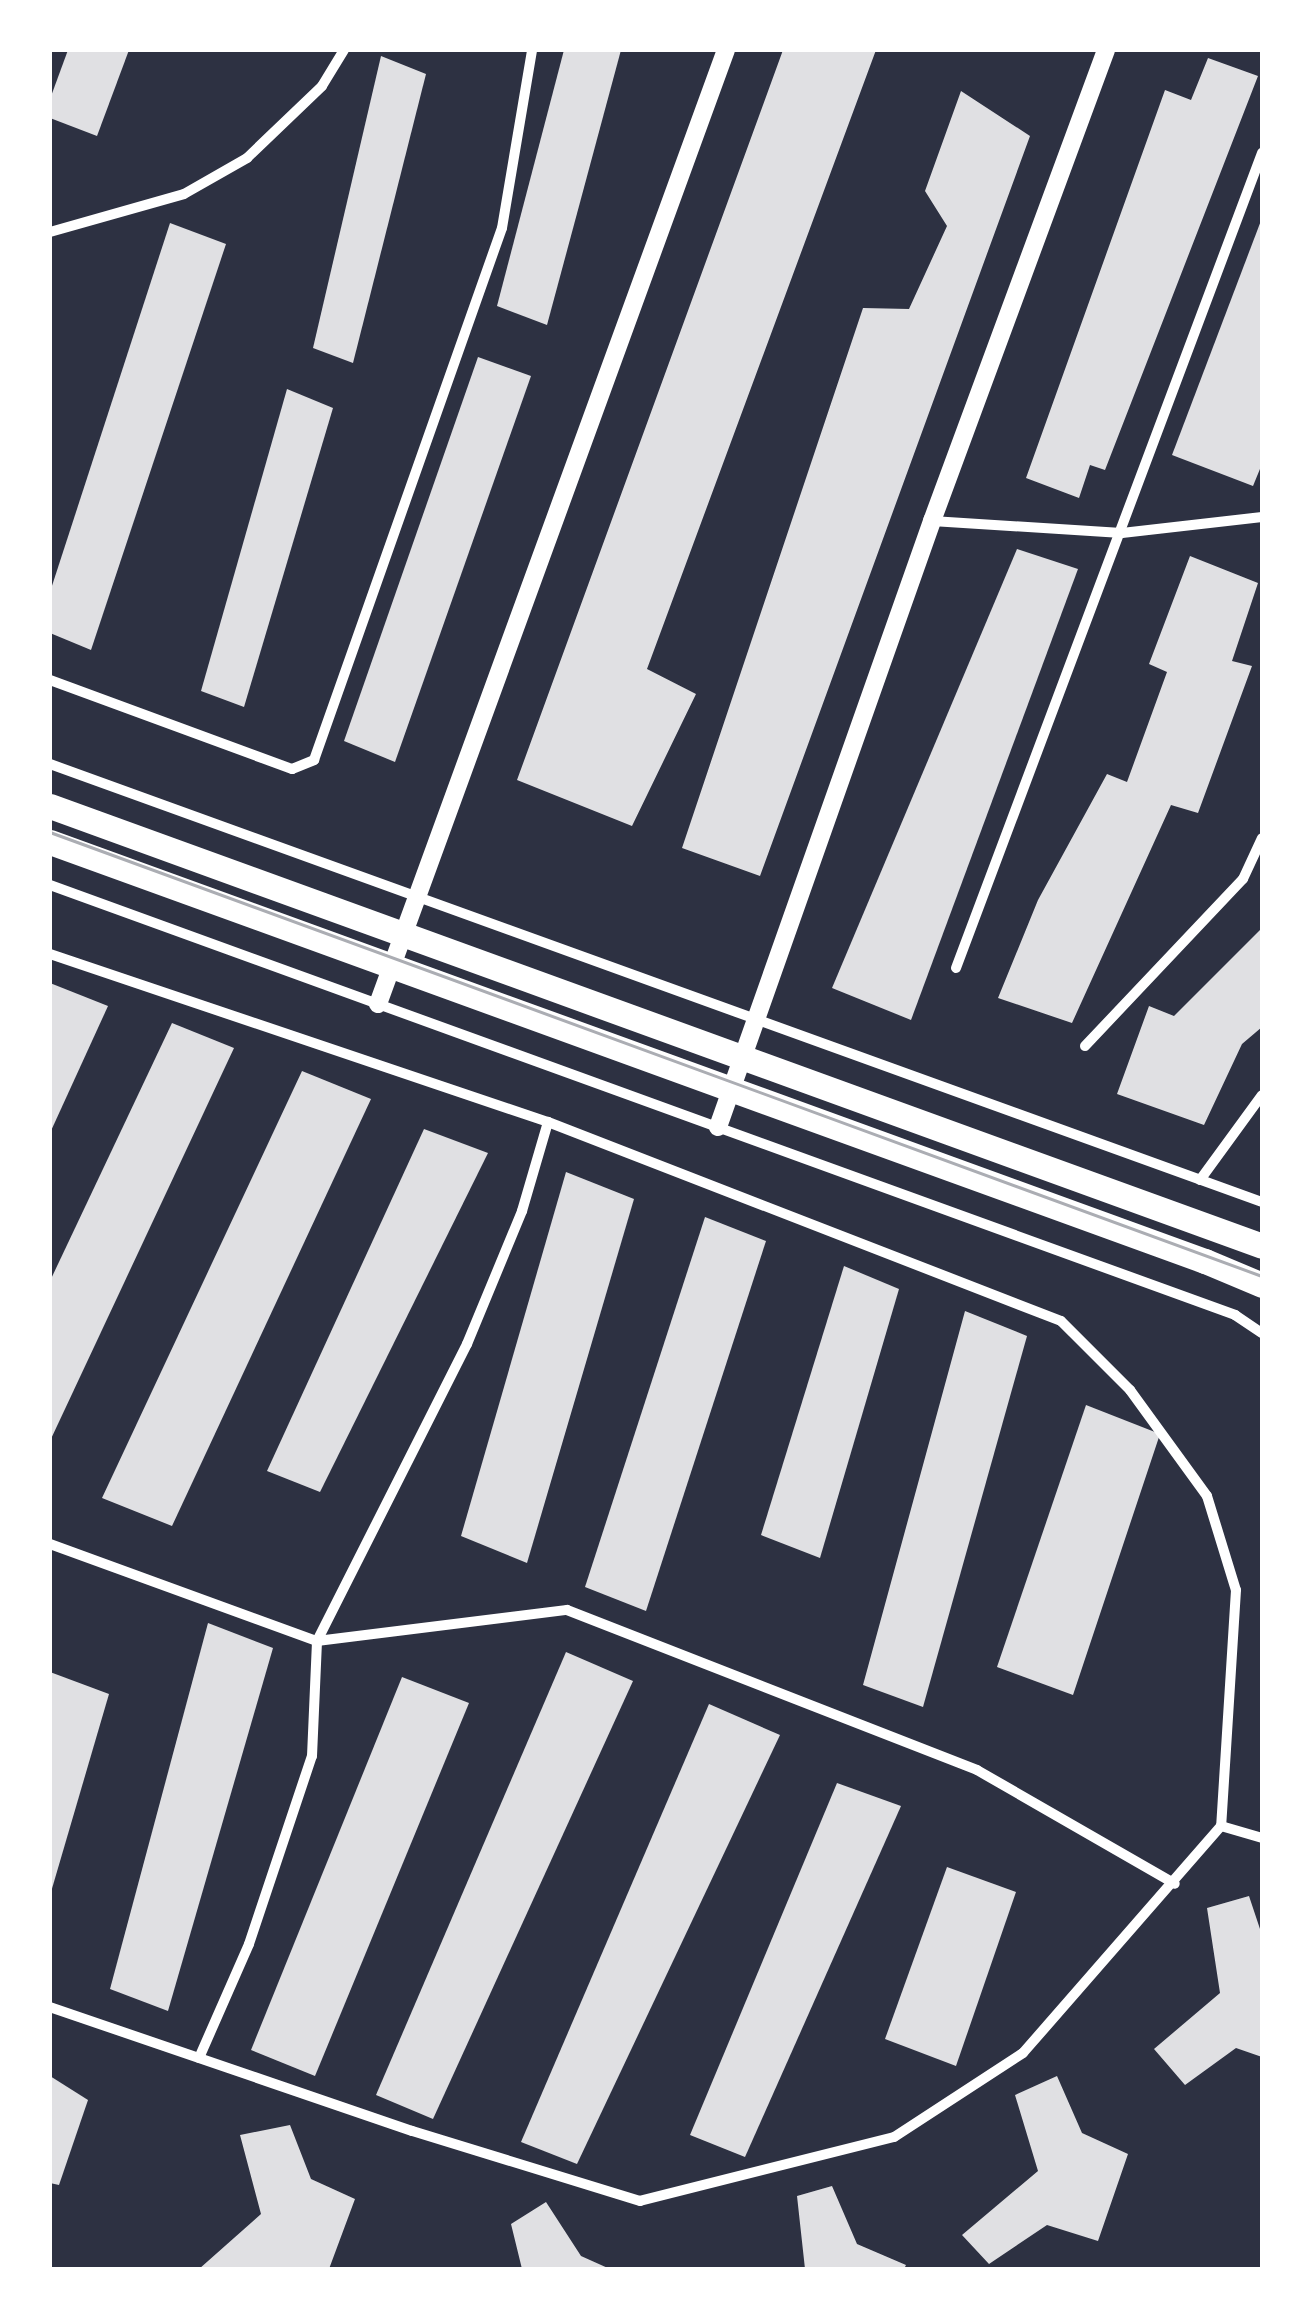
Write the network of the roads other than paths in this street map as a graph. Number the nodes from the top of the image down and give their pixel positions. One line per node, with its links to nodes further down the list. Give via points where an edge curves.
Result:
1 (344, 50): 6 (street, via 322,86 247,158 184,194)
2 (532, 50): 10 (street, via 502,228 314,760 292,769)
3 (726, 50): 16 (street)
4 (1106, 50): 8 (street)
5 (1262, 153): 9 (street)
6 (50, 232)
7 (1262, 517): 9 (street)
8 (932, 520): 9 (street); 22 (street)
9 (1122, 533): 20 (street)
10 (50, 680)
11 (50, 764): 16 (street)
12 (50, 806): 17 (main road)
13 (1262, 838): 23 (street, via 1243,879)
14 (50, 842): 19 (main road)
15 (50, 885): 21 (street)
16 (418, 897): 17 (street); 22 (street)
17 (404, 935): 19 (street); 24 (main road)
18 (50, 954): 27 (street)
19 (392, 967): 21 (street); 25 (main road)
20 (956, 968)
21 (378, 1004): 28 (street)
22 (755, 1020): 24 (street); 29 (street)
23 (1086, 1046)
24 (742, 1058): 25 (street); 31 (main road)
25 (732, 1090): 28 (street); 32 (main road)
26 (1262, 1094): 29 (street)
27 (548, 1122): 35 (street, via 522,1211 467,1344); 36 (street, via 1061,1320 1130,1390 1207,1496 1236,1590)
28 (718, 1128): 33 (street, via 1234,1315)
29 (1200, 1180): 30 (street)
30 (1262, 1202)
31 (1262, 1246)
32 (1262, 1286)
33 (1262, 1333)
34 (50, 1544): 35 (street)
35 (317, 1641): 38 (street, via 567,1610 977,1770); 40 (street, via 312,1756 249,1944)
36 (1221, 1826): 37 (street); 38 (street)
37 (1262, 1838)
38 (1175, 1884): 40 (street, via 1023,2053 894,2137 640,2201)
39 (50, 2007): 40 (street)
40 (199, 2058)

